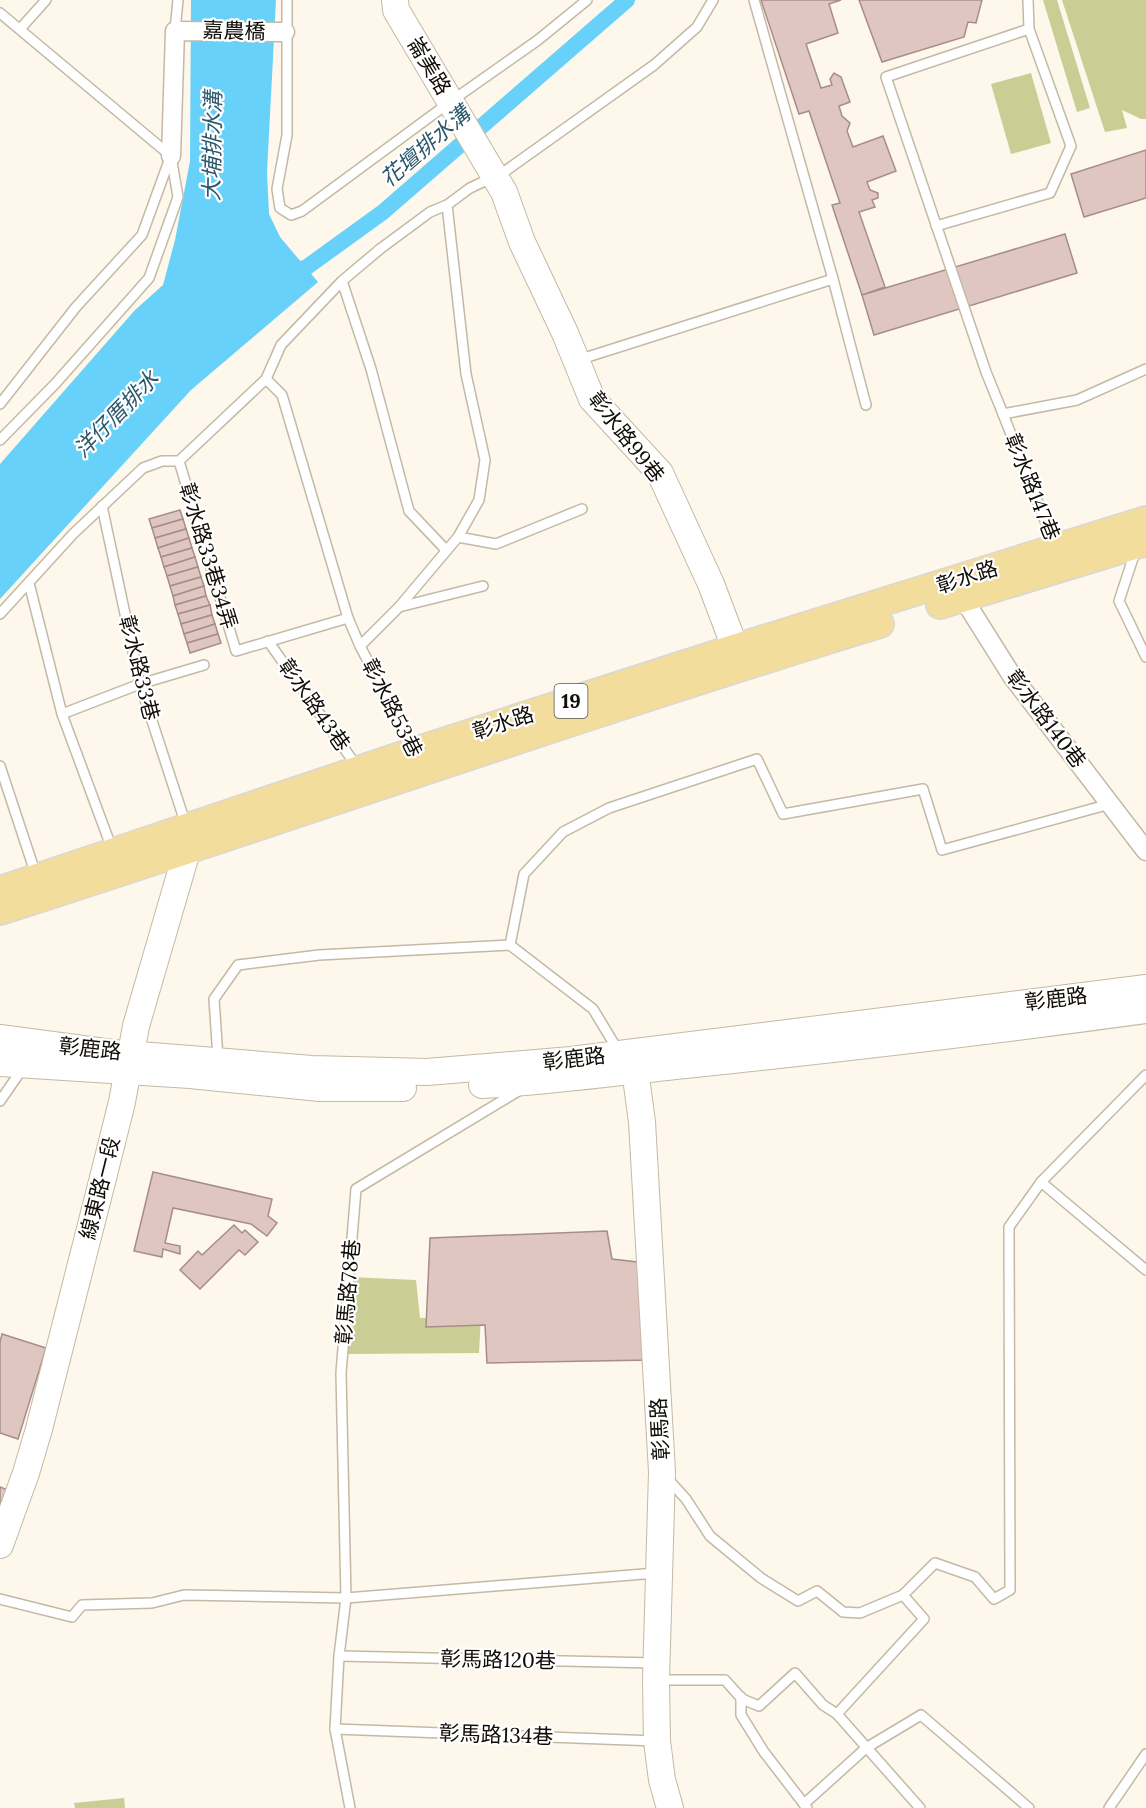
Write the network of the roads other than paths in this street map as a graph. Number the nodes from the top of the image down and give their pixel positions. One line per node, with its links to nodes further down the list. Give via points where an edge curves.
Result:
1 (46, 0): 10 (lane)
2 (178, 0): 12 (lane)
3 (287, 0): 13 (lane)
4 (395, 0): 14 (main road, 崙美路, via 396,10)
5 (587, 0): 14 (lane)
6 (713, 0): 16 (lane, via 698,27 654,65 504,171)
7 (754, 0): 19 (lane)
8 (1028, 0): 11 (lane)
9 (0, 13): 10 (lane)
10 (20, 29): 15 (lane)
11 (1029, 29): 18 (lane, via 1071,146 1050,193); 18 (lane, via 886,77)
12 (184, 30): 13 (street, 嘉農橋); 15 (street)
13 (281, 33): 14 (lane, via 287,135 277,189 279,208 285,213 302,211)
14 (450, 102): 16 (main road, 崙美路)
15 (171, 156): 24 (lane, via 142,235 76,307); 27 (lane, via 178,197 149,278)
16 (492, 172): 17 (lane); 21 (main road, 彰水路99巷)
17 (447, 205): 20 (lane, via 413,224); 32 (lane, via 466,374 485,460 479,500)
18 (936, 226): 26 (lane)
19 (833, 279): 21 (lane); 25 (lane)
20 (342, 281): 23 (lane, 彰水路33巷34弄, via 282,345); 33 (lane, via 371,369 409,511)
21 (576, 361): 43 (main road, 彰水路99巷, via 592,399 660,473 711,584)
22 (1146, 369): 26 (lane, 彰水路147巷, via 1077,400)
23 (266, 379): 28 (lane, 彰水路33巷34弄); 40 (lane, 彰水路53巷, via 282,395)
24 (0, 404)
25 (866, 405)
26 (1003, 414): 34 (lane, 彰水路147巷)
27 (0, 440)
28 (179, 461): 29 (lane, 彰水路33巷34弄, via 162,461 143,468); 41 (lane, 彰水路33巷34弄, via 236,651)
29 (102, 506): 35 (lane, 彰水路33巷34弄); 46 (lane, 彰水路33巷)
30 (582, 509): 32 (lane, via 496,544)
31 (1143, 535): 34 (main road, 彰水路 / 19); 44 (lane, via 1119,601)
32 (458, 537): 33 (lane)
33 (446, 550): 38 (lane)
34 (1061, 557): 37 (main road, 彰水路 / 19)
35 (29, 583): 39 (lane, 彰水路33巷34弄); 47 (lane)
36 (483, 586): 38 (lane)
37 (961, 589): 43 (main road, 彰水路 / 19); 51 (street, 彰水路140巷, via 1012,676)
38 (399, 607): 42 (lane)
39 (0, 614)
40 (348, 618): 41 (lane); 42 (lane, 彰水路53巷)
41 (268, 641): 50 (lane, 彰水路43巷)
42 (360, 646): 48 (lane, 彰水路53巷)
43 (738, 657): 48 (main road, 彰水路 / 19)
44 (1146, 657)
45 (204, 665): 46 (lane)
46 (140, 684): 47 (lane); 52 (lane, 彰水路33巷)
47 (62, 714): 53 (lane)
48 (420, 760): 50 (main road, 彰水路 / 19); 52 (main road, 彰水路 / 19)
49 (0, 766): 55 (lane)
50 (360, 770): 52 (main road, 彰水路 / 19)
51 (1110, 804): 54 (street, 彰水路140巷); 58 (lane, via 942,850 923,789 783,814 758,759 609,808 563,832 524,874)
52 (187, 839): 53 (main road, 彰水路 / 19); 57 (main road, 彰水路 / 19); 64 (main road, 線東路一段, via 136,1026)
53 (113, 851): 55 (main road, 彰水路 / 19)
54 (1146, 851)
55 (37, 877): 56 (main road, 彰水路 / 19)
56 (0, 890)
57 (0, 911)
58 (510, 945): 63 (lane, via 319,955 238,965 214,999); 65 (lane, via 593,1009)
59 (1146, 988): 61 (main road, 彰鹿路)
60 (1146, 1010): 61 (main road, 彰鹿路)
61 (995, 1019): 65 (main road, 彰鹿路)
62 (0, 1038): 64 (main road, 彰鹿路)
63 (218, 1060): 64 (main road, 彰鹿路); 65 (main road, 彰鹿路, via 312,1069 427,1072)
64 (130, 1062): 66 (main road, 彰鹿路); 68 (main road, 彰鹿路, via 320,1088); 73 (main road, 線東路一段, via 39,1429)
65 (628, 1062): 68 (main road, 彰鹿路); 72 (main road, 彰馬路, via 642,1122)
66 (12, 1065): 69 (lane)
67 (1146, 1075): 70 (lane)
68 (531, 1083): 76 (lane, 彰馬路78巷, via 356,1188 341,1373)
69 (0, 1101)
70 (1041, 1182): 71 (lane); 75 (lane, via 1009,1227 1010,1590 994,1599 975,1577 936,1563)
71 (1146, 1270)
72 (662, 1472): 74 (main road, 彰馬路); 75 (lane, via 686,1498 710,1536 761,1578 798,1601 817,1591 843,1612 860,1613)
73 (0, 1545)
74 (659, 1573): 76 (lane); 79 (main road, 彰馬路)
75 (903, 1595): 81 (lane, via 924,1619)
76 (346, 1598): 77 (lane, via 184,1595 152,1603 82,1605 72,1617); 78 (lane)
77 (0, 1599)
78 (339, 1656): 79 (lane, 彰馬路120巷); 82 (lane)
79 (656, 1672): 80 (lane, 彰馬路120巷, via 725,1680); 83 (main road, 彰馬路)
80 (741, 1697): 81 (lane, via 759,1706 795,1673 823,1705); 86 (lane, via 741,1715)
81 (837, 1714): 84 (lane)
82 (335, 1729): 83 (lane, 彰馬路134巷); 87 (lane)
83 (657, 1741): 88 (main road, 彰馬路, via 658,1762)
84 (866, 1748): 86 (lane); 89 (lane); 90 (lane, via 921,1715)
85 (1146, 1754): 91 (lane)
86 (806, 1806)
87 (350, 1808)
88 (670, 1808)
89 (920, 1808)
90 (1029, 1808)
91 (1109, 1808)

